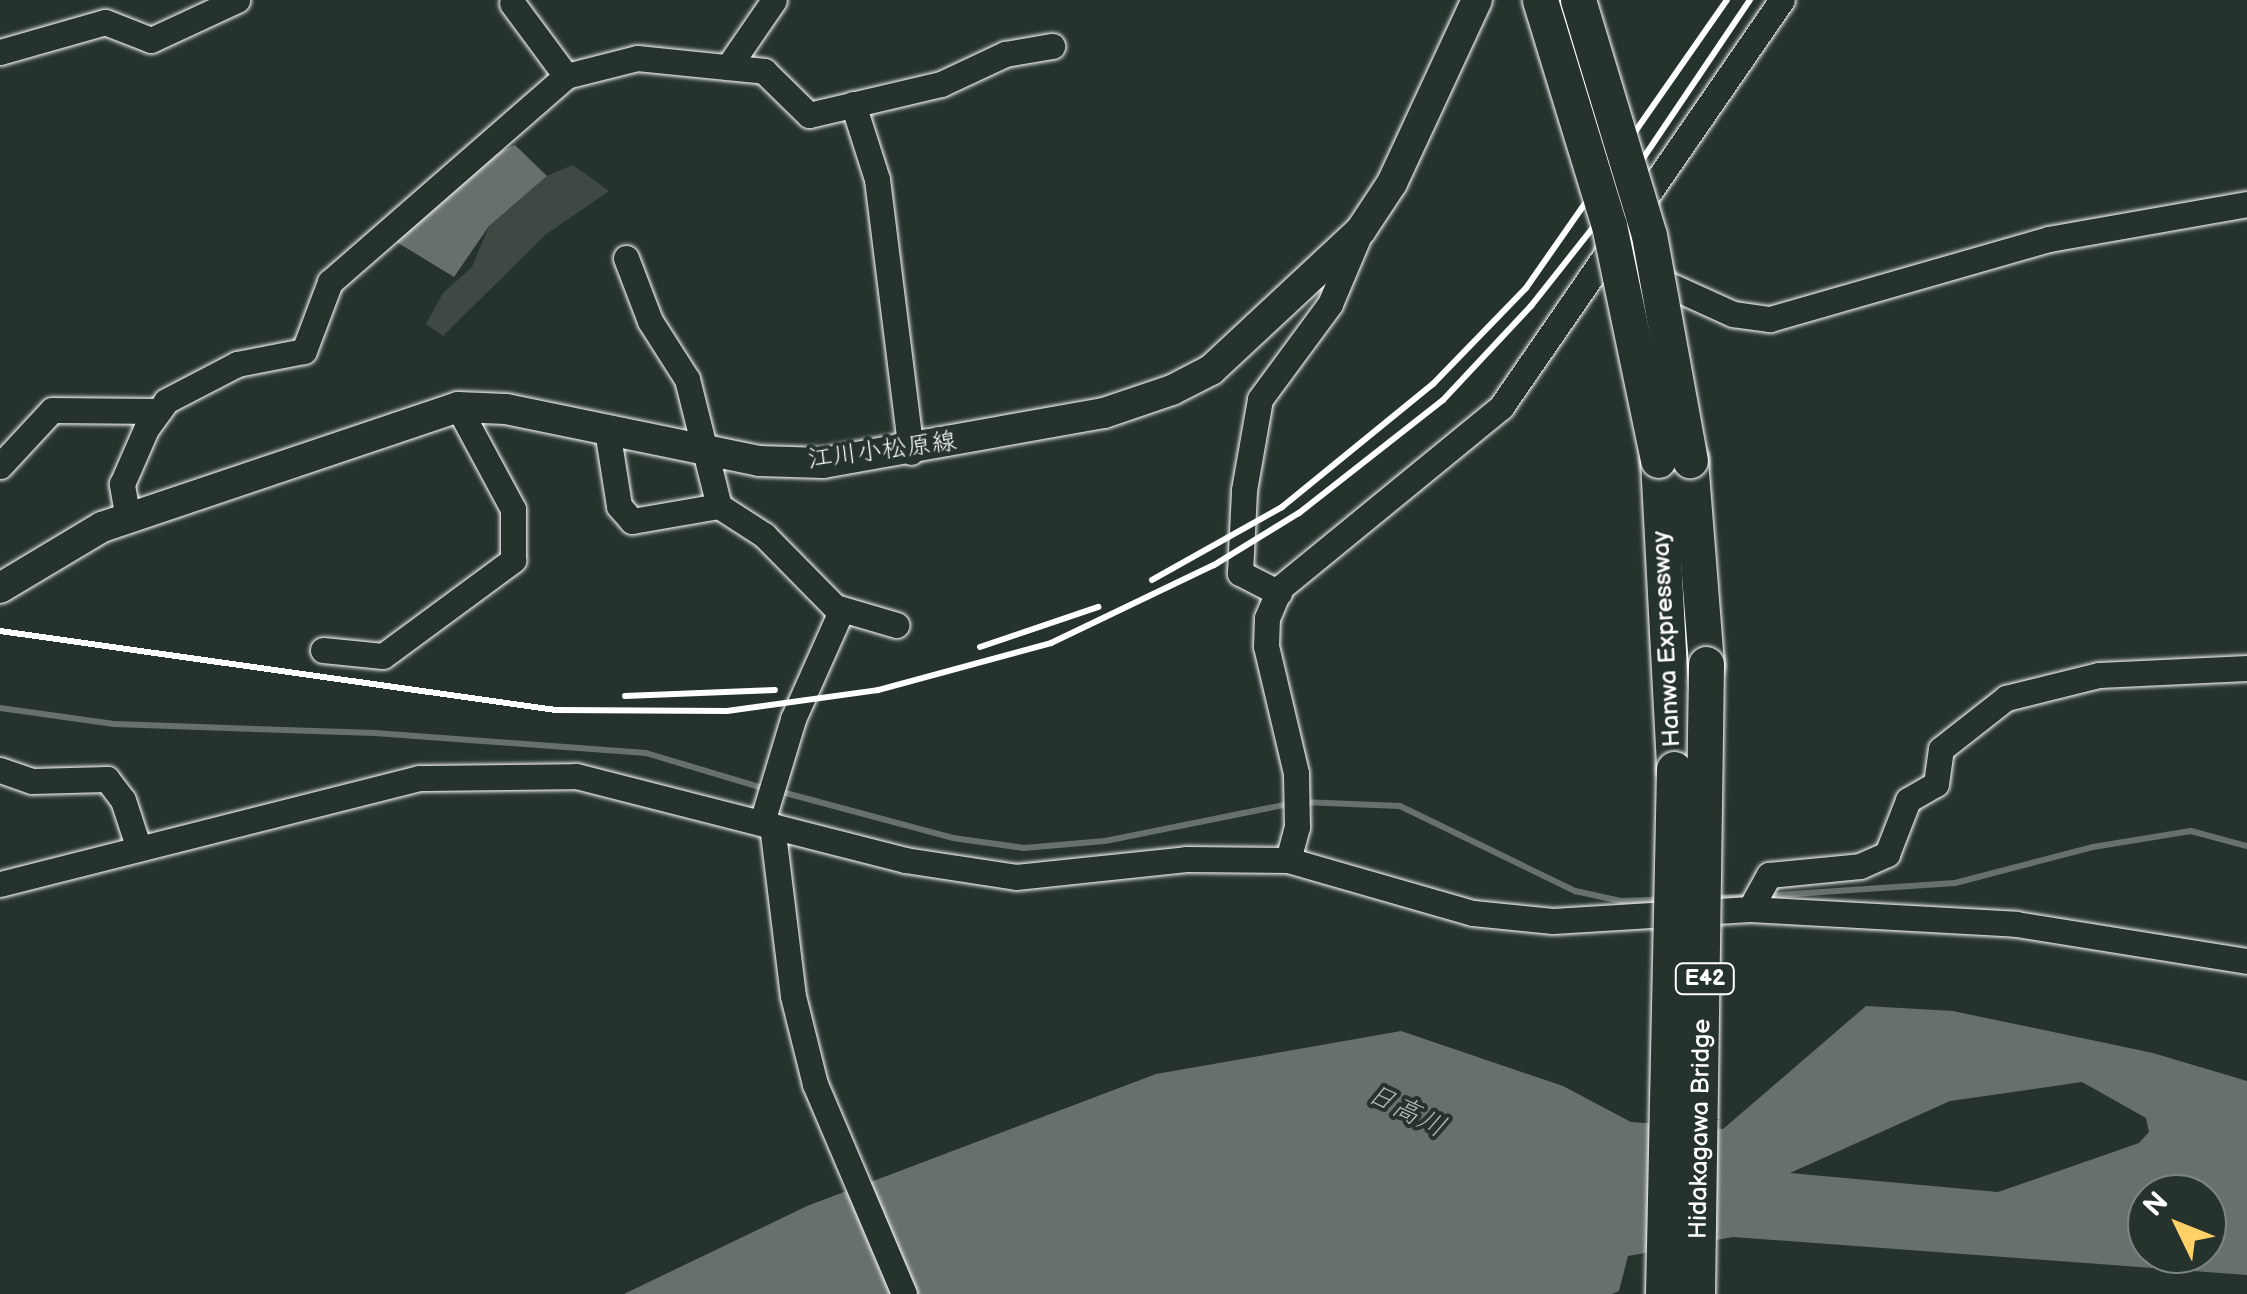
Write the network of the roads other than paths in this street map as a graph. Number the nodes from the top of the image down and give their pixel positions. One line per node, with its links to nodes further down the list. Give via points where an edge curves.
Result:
1 (237, 0): 9 (street, via 152,40 105,22)
2 (774, 0): 10 (street)
3 (1478, 0): 14 (main road, 江川小松原線, via 1392,183)
4 (1540, 0): 22 (highway, Hanwa Expressway / E42, bridge)
5 (1578, 0): 22 (highway, Hanwa Expressway / E42, bridge, via 1649,235)
6 (1782, 0): 15 (street)
7 (512, 3): 11 (street)
8 (1052, 46): 12 (street, via 1006,54 940,84)
9 (0, 52)
10 (728, 67): 11 (street, via 637,58); 12 (street, via 764,71 810,115)
11 (566, 76): 18 (street, via 330,282 304,351 237,364)
12 (852, 104): 21 (street, via 877,179)
13 (2247, 204): 15 (street, via 2049,239 1770,319 1733,314)
14 (1362, 230): 21 (main road, 江川小松原線, via 1211,370 1172,390 1104,412); 27 (street, via 1330,304 1260,399 1244,490 1240,573)
15 (1604, 256): 27 (street, via 1501,407)
16 (626, 258): 20 (street, via 650,320 687,379)
17 (458, 407): 19 (main road, 江川小松原線); 25 (main road, 江川小松原線); 30 (street, via 513,510 512,560 382,656)
18 (160, 410): 23 (street, via 52,410); 25 (street, via 122,484)
19 (607, 430): 20 (main road, 江川小松原線); 24 (street, via 620,506 632,521)
20 (705, 450): 21 (main road, 江川小松原線, via 823,463); 24 (street)
21 (910, 452)
22 (1674, 460): 31 (highway, Hanwa Expressway / E42); 41 (highway, Hanwa Expressway / E42, bridge)
23 (0, 466)
24 (719, 506): 28 (street, via 764,534)
25 (128, 520): 26 (main road, 江川小松原線, via 102,526)
26 (0, 588)
27 (1279, 593): 36 (street, via 1266,618 1266,646 1296,773 1297,827)
28 (842, 609): 29 (street); 34 (street, via 793,719)
29 (896, 625)
30 (323, 650)
31 (1706, 664): 42 (highway, Hidakagawa Bridge / E42, bridge)
32 (2247, 668): 38 (street, via 2099,674 2006,698 1941,749 1936,784 1908,800 1887,854 1860,866 1769,875)
33 (0, 770): 35 (street, via 32,782 107,779 123,800)
34 (767, 823): 35 (street, via 576,776 419,778); 36 (street, via 904,860 1016,877 1186,859); 40 (street, via 793,996 828,1118)
35 (138, 846): 37 (street)
36 (1288, 860): 38 (street, via 1473,913 1553,921)
37 (0, 884)
38 (1750, 909): 39 (street, via 2016,924)
39 (2247, 961)
40 (904, 1294)
41 (1663, 1294)
42 (1698, 1294)

